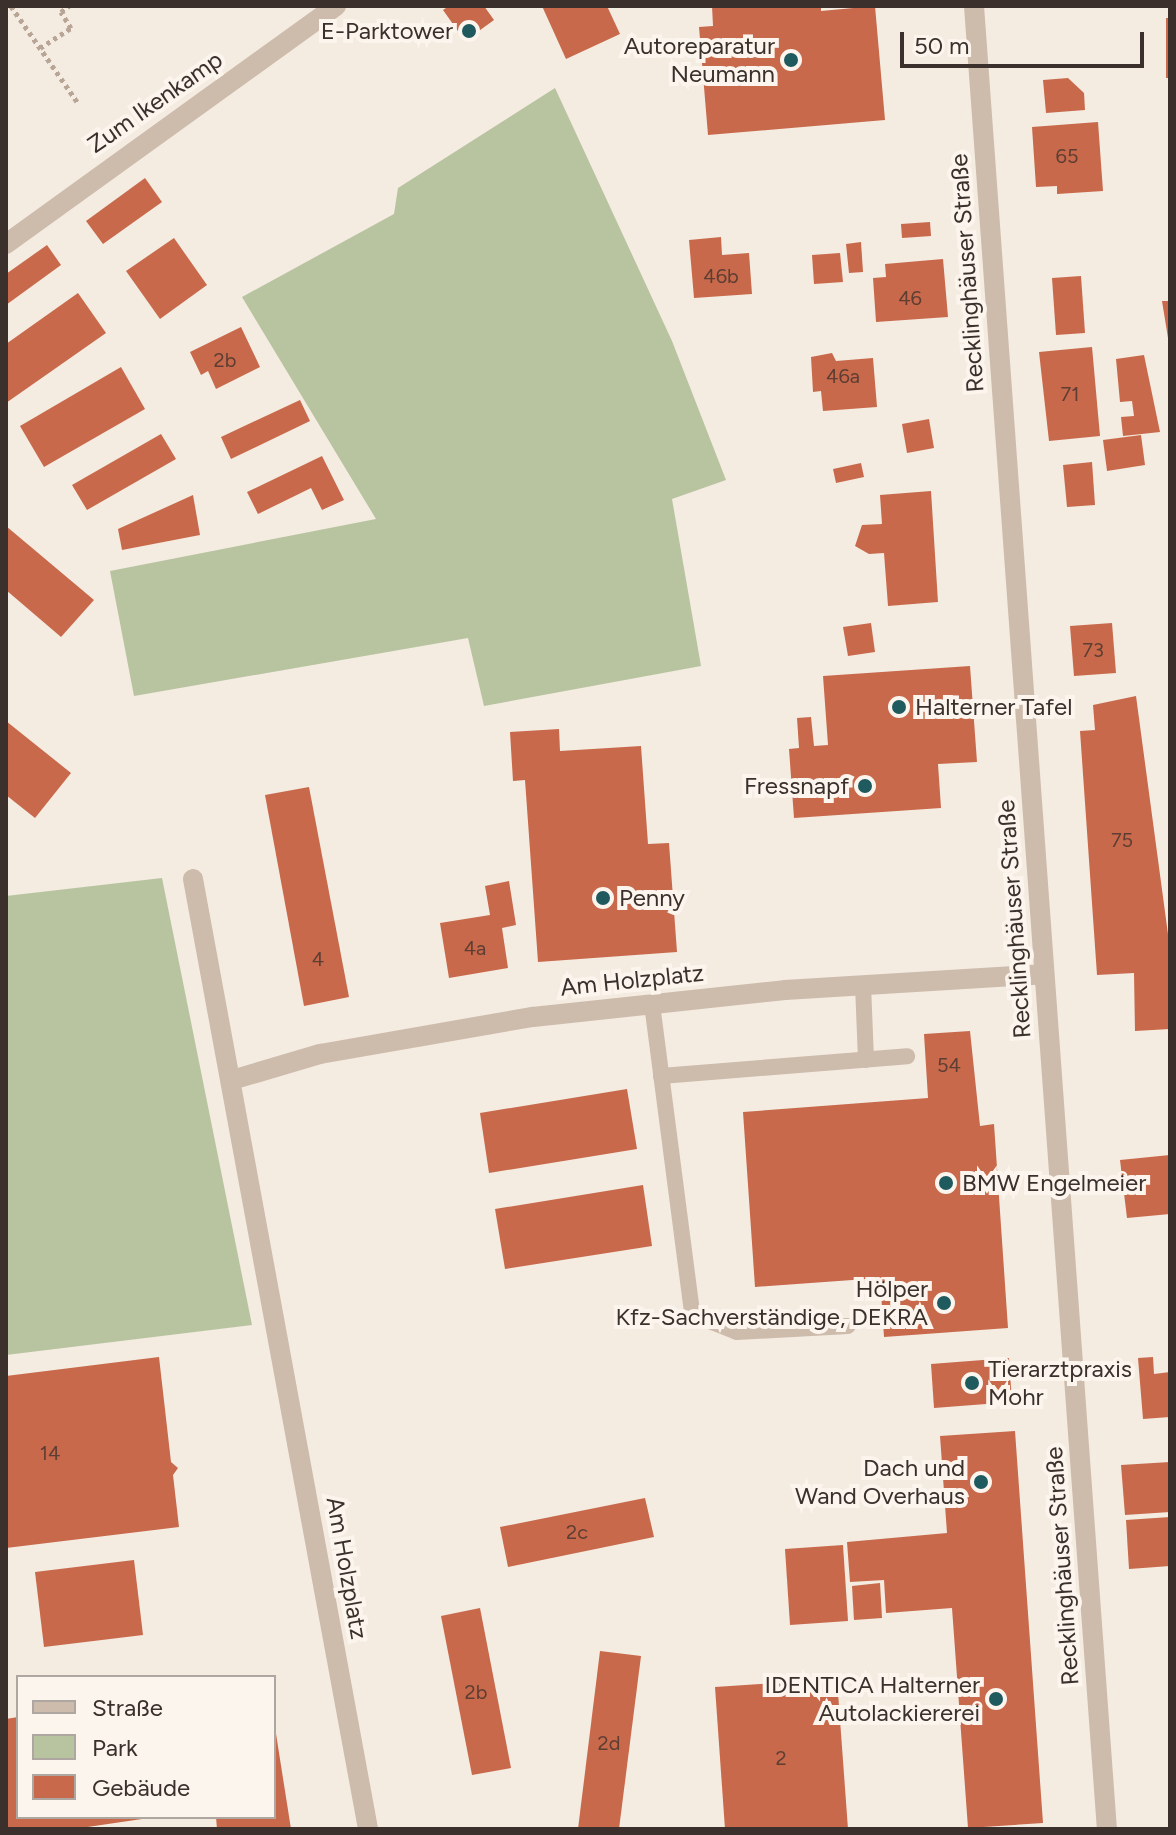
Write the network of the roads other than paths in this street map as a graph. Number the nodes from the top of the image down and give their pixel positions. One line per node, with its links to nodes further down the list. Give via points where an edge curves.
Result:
1 (336, 6): 3 (street, Zum Ikenkamp)
2 (974, 6): 5 (street, Recklinghäuser Straße)
3 (6, 244)
4 (193, 879): 11 (street, Am Holzplatz)
5 (1044, 974): 6 (street, Am Holzplatz); 14 (street, Recklinghäuser Straße)
6 (863, 985): 7 (street, Am Holzplatz); 9 (lane)
7 (652, 1004): 10 (lane); 11 (street, Am Holzplatz, via 533,1017 320,1054)
8 (907, 1056): 9 (lane)
9 (866, 1060): 10 (lane)
10 (661, 1076): 12 (lane, via 692,1314 737,1332)
11 (232, 1080): 13 (street, Am Holzplatz)
12 (848, 1326)
13 (368, 1829)
14 (1107, 1829)

